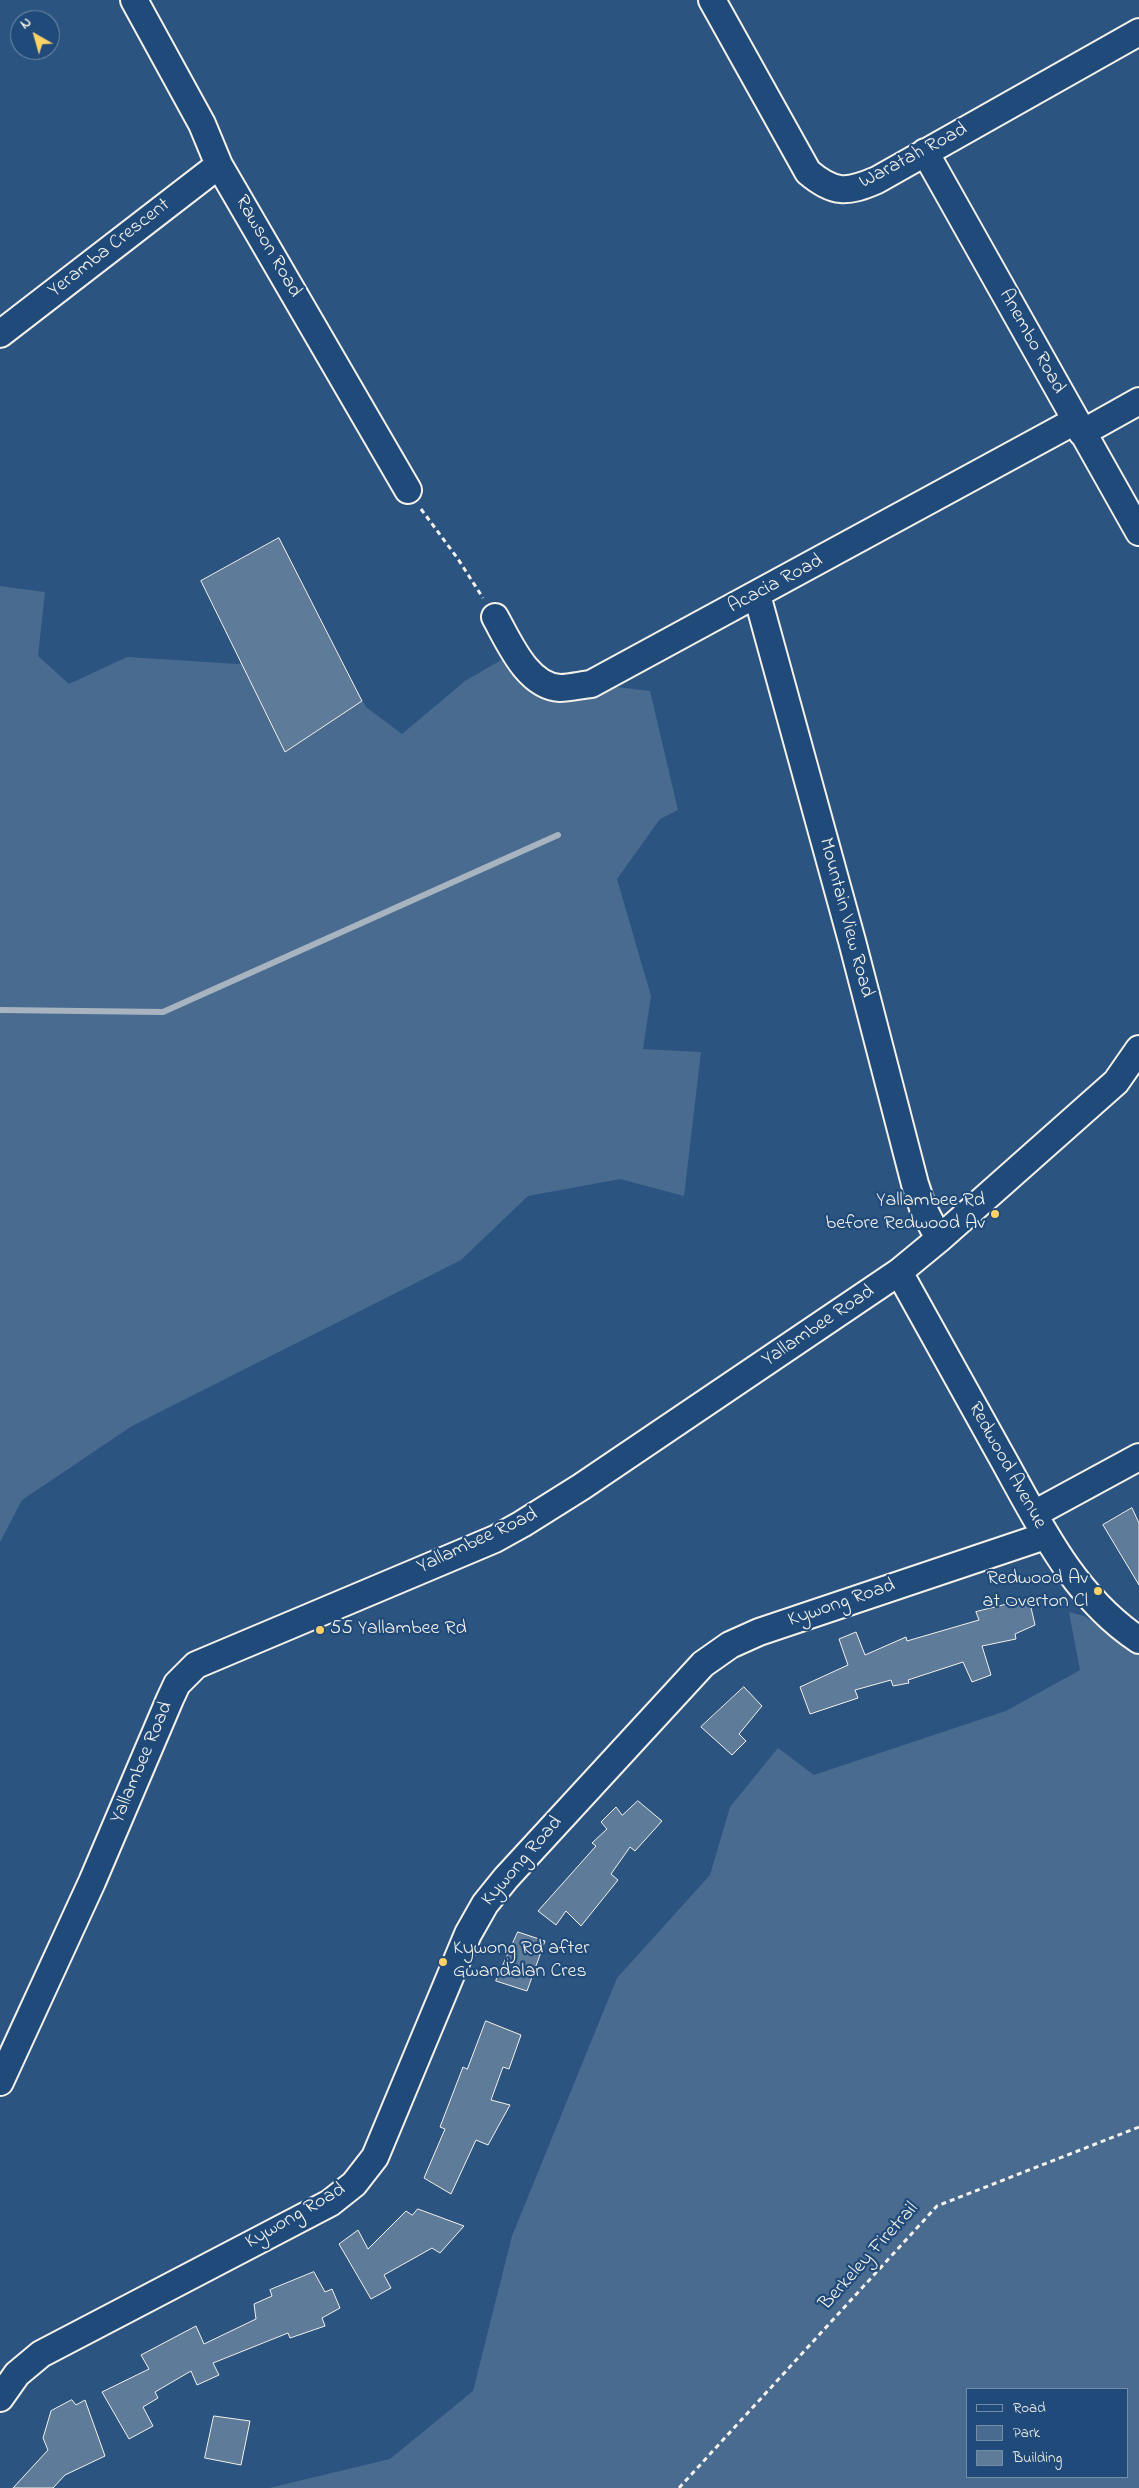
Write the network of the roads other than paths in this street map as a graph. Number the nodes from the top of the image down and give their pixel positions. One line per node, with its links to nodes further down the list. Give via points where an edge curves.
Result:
1 (134, 0): 5 (street, Rawson Road, via 202,124)
2 (712, 0): 4 (street, Waratah Road, via 799,158 818,181 830,188 860,188)
3 (1139, 32): 4 (street, Waratah Road)
4 (925, 152): 8 (street, Anembo Road)
5 (219, 165): 6 (street, Yeramba Crescent); 9 (street, Rawson Road)
6 (0, 334)
7 (1139, 401): 8 (street, Acacia Road)
8 (1078, 427): 10 (street, Anembo Road); 11 (street, Acacia Road)
9 (408, 490)
10 (1139, 532)
11 (757, 595): 12 (street, Acacia Road, via 591,684 560,688 543,683 515,652); 14 (street, Mountain View Road, via 915,1184 923,1208)
12 (495, 617)
13 (1135, 1066): 14 (street, Yallambee Road)
14 (940, 1239): 15 (street, Yallambee Road)
15 (899, 1272): 17 (street, Redwood Avenue); 19 (street, Yallambee Road, via 614,1466 522,1524 495,1539 196,1664 177,1684 92,1882)
16 (1139, 1457): 17 (street, Kywong Road)
17 (1040, 1525): 18 (street, Redwood Avenue, via 1082,1588); 21 (street, Kywong Road, via 758,1632 730,1645 703,1664 485,1904 468,1934 375,2157 354,2184 330,2203 41,2354 17,2374)
18 (1139, 1640)
19 (10, 2035): 20 (street, Yallambee Road)
20 (0, 2082)
21 (0, 2397)

